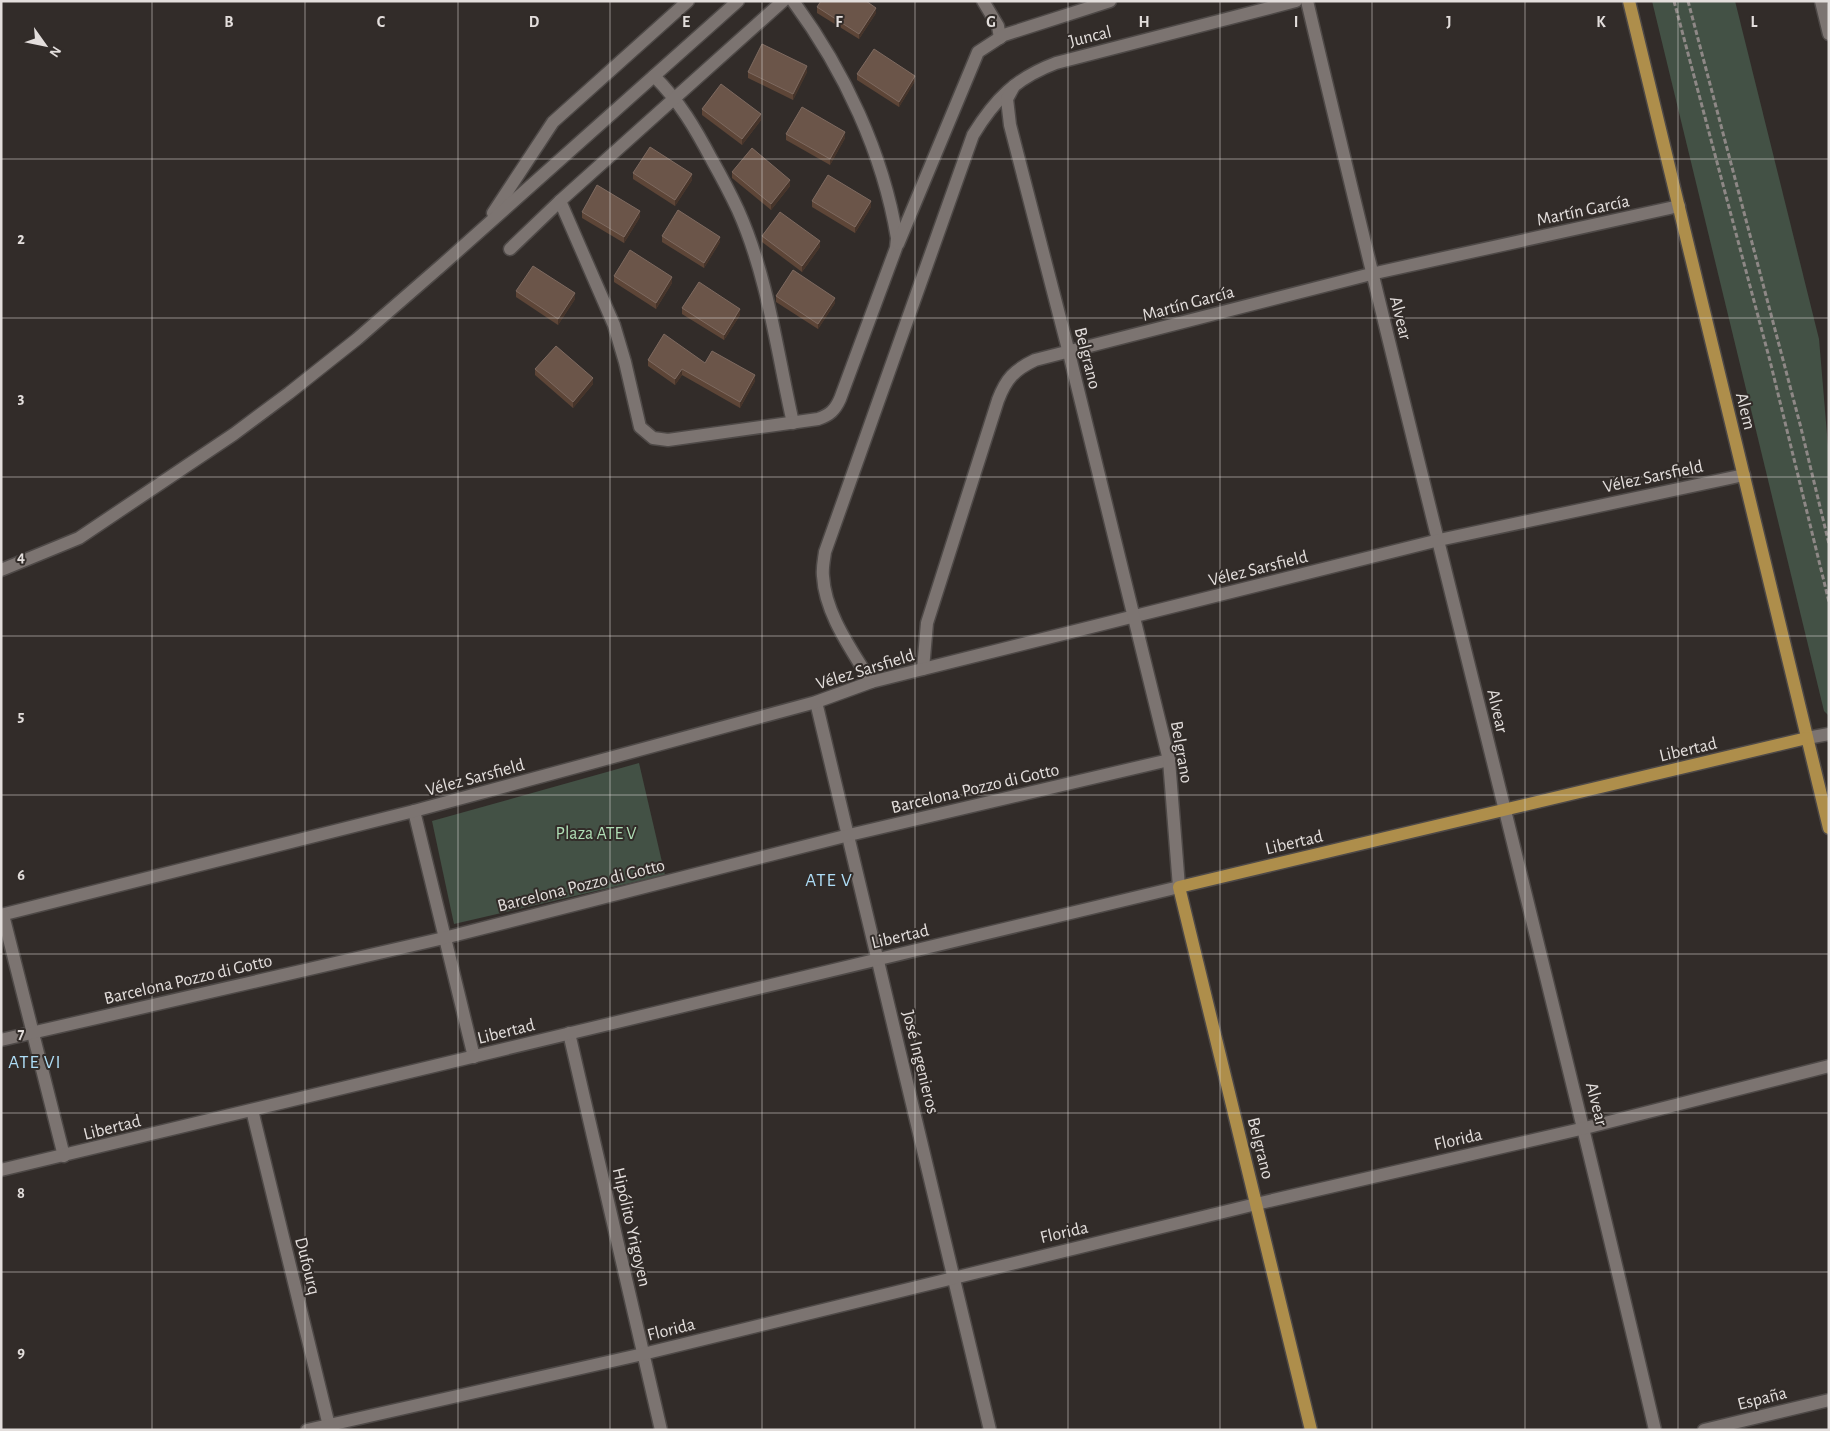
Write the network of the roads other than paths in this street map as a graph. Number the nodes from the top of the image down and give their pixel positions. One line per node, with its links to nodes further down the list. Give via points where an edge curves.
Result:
1 (688, 1): 18 (street, via 553,122)
2 (738, 1): 13 (street)
3 (784, 1): 15 (street)
4 (793, 1): 19 (street, via 833,60 867,133 894,222)
5 (983, 1): 12 (street, via 998,26)
6 (1110, 1): 12 (street)
7 (1296, 1): 14 (street, Juncal, via 1056,63 1031,72)
8 (1307, 1): 21 (street, Alvear)
9 (1630, 1): 17 (main road, Alem)
10 (1821, 1): 11 (street)
11 (1829, 34)
12 (1000, 38): 19 (street, via 978,52)
13 (654, 76): 15 (street); 18 (street)
14 (1014, 86): 22 (street, Belgrano, via 1007,99 1010,124); 29 (street, Juncal, via 990,107 974,135 825,552 823,576 826,594 840,631)
15 (675, 97): 16 (street); 23 (street, via 739,211 758,264)
16 (560, 201): 20 (street); 23 (street, via 614,325 640,427 653,438 668,440)
17 (1679, 206): 21 (street, Martín García); 24 (main road, Alem)
18 (483, 227): 26 (street, via 357,339 234,434 79,538)
19 (896, 248): 23 (street, via 835,409 818,420)
20 (510, 249)
21 (1371, 274): 22 (street, Martín García); 25 (street, Alvear)
22 (1069, 352): 27 (street, Belgrano); 28 (street, Martín García, via 1017,368 1004,386 927,623)
23 (793, 423)
24 (1744, 475): 25 (street, Vélez Sarsfield); 32 (main road, Alem)
25 (1439, 540): 27 (street, Vélez Sarsfield); 34 (street, Alvear)
26 (1, 570)
27 (1134, 617): 28 (street, Vélez Sarsfield); 33 (street, Belgrano)
28 (923, 669): 29 (street, Vélez Sarsfield)
29 (871, 682): 30 (street, Vélez Sarsfield)
30 (816, 702): 35 (street, Vélez Sarsfield); 37 (street, José Ingenieros)
31 (1829, 734): 32 (street)
32 (1807, 738): 34 (main road, Libertad); 36 (main road, Alem)
33 (1169, 760): 37 (street, Barcelona Pozzo di Gotto); 38 (street, Belgrano)
34 (1504, 810): 38 (main road, Libertad); 48 (street, Alvear)
35 (414, 811): 39 (street, Vélez Sarsfield); 40 (street)
36 (1829, 828)
37 (850, 835): 40 (street, Barcelona Pozzo di Gotto); 41 (street, José Ingenieros)
38 (1179, 888): 41 (street, Libertad); 51 (main road, Belgrano)
39 (2, 915): 42 (street)
40 (444, 938): 42 (street, Barcelona Pozzo di Gotto); 45 (street)
41 (878, 959): 43 (street, Libertad); 52 (street, José Ingenieros)
42 (31, 1033): 44 (street, Barcelona Pozzo di Gotto); 49 (street)
43 (569, 1033): 45 (street, Libertad); 53 (street, Hipólito Yrigoyen)
44 (1, 1040)
45 (474, 1057): 47 (street, Libertad)
46 (1829, 1066): 48 (street, Florida)
47 (252, 1110): 49 (street, Libertad); 55 (street, Dufourq)
48 (1585, 1128): 51 (street, Florida); 60 (street, Alvear)
49 (64, 1156): 50 (street, Libertad)
50 (1, 1170)
51 (1256, 1204): 52 (street, Florida); 59 (main road, Belgrano)
52 (955, 1276): 53 (street, Florida); 58 (street, José Ingenieros)
53 (643, 1354): 55 (street, Florida); 57 (street, Hipólito Yrigoyen)
54 (1829, 1400): 61 (street, España)
55 (329, 1427): 56 (street, Florida)
56 (307, 1430)
57 (661, 1430)
58 (990, 1430)
59 (1311, 1430)
60 (1655, 1430)
61 (1704, 1430)

